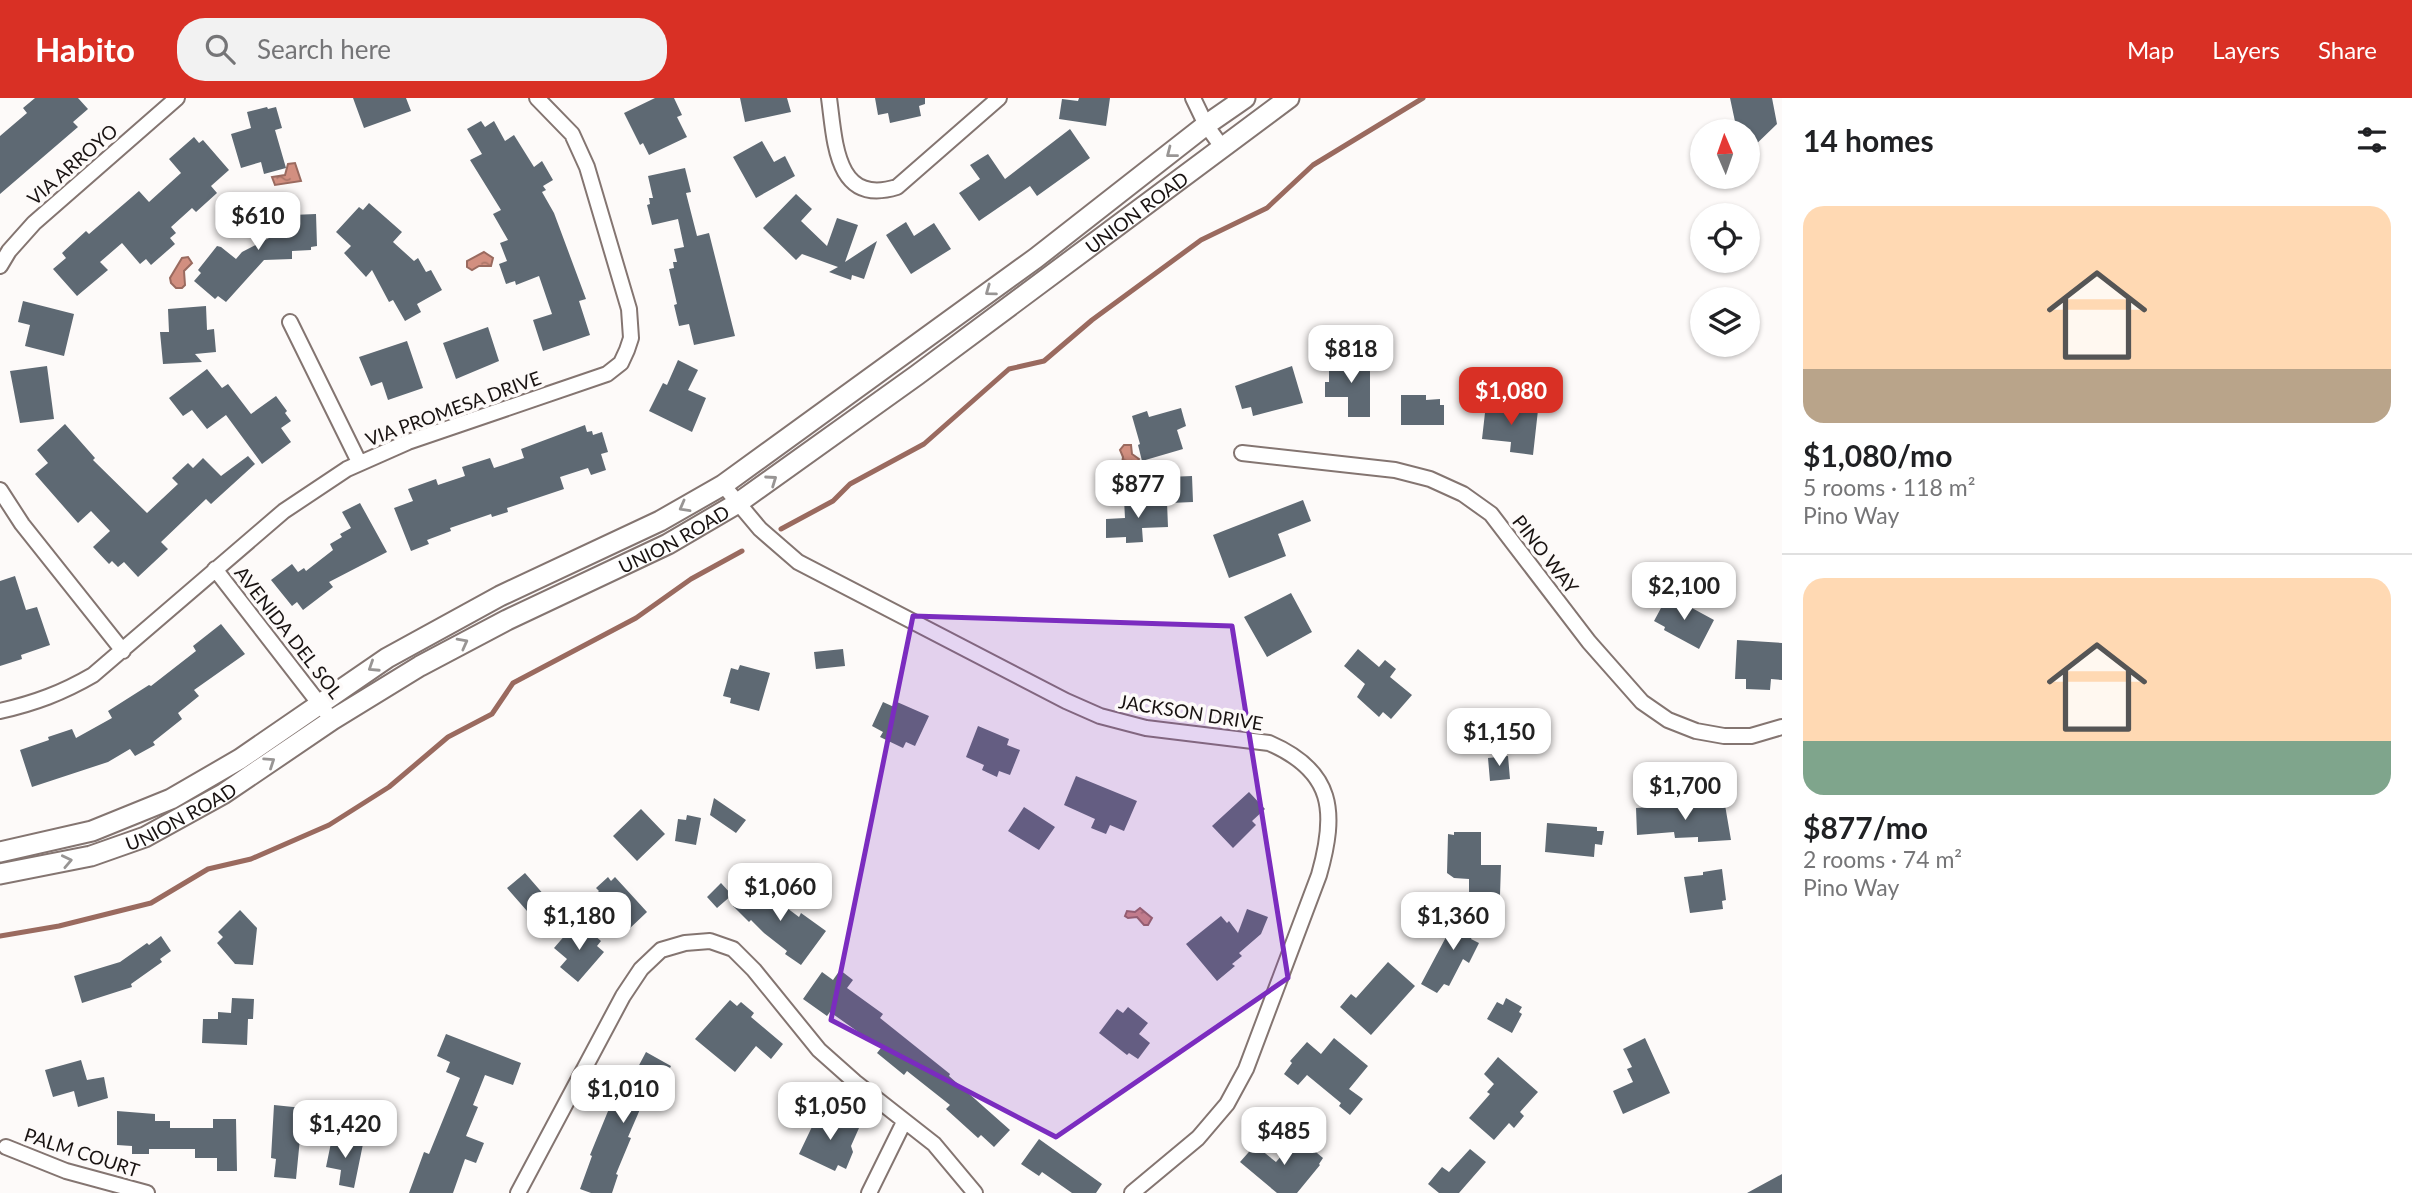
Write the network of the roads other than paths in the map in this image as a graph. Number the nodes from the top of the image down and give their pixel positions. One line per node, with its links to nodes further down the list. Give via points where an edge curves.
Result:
1 (177, 98): 10 (street, VIA ARROYO, via 34,223)
2 (537, 98): 13 (street, VIA PROMESA DRIVE, via 572,134 587,167 629,309 631,338 621,363 607,374)
3 (829, 98): 4 (street, via 837,159 849,179 880,192 897,187)
4 (999, 98)
5 (1193, 98): 8 (street)
6 (1245, 98): 8 (main road, UNION ROAD)
7 (1289, 98): 9 (main road, UNION ROAD)
8 (1206, 125): 9 (street); 14 (main road, UNION ROAD, one-way to 14, via 1036,258)
9 (1222, 147): 16 (main road, UNION ROAD, one-way to 9)
10 (0, 266)
11 (290, 322): 13 (street)
12 (1242, 453): 22 (street, PINO WAY, via 1395,470 1463,494 1491,514 1589,642 1642,702 1668,720 1724,736 1751,736)
13 (359, 462): 17 (street, VIA PROMESA DRIVE, via 284,511)
14 (723, 485): 16 (street, JACKSON DRIVE); 19 (main road, UNION ROAD, one-way to 19, via 660,521 489,602 387,658)
15 (0, 490): 18 (street)
16 (738, 503): 21 (main road, UNION ROAD, one-way to 16, via 419,666 668,544); 31 (street, JACKSON DRIVE, via 798,562 1066,701 1123,724 1269,743 1306,764 1319,779 1329,816 1327,847 1246,1069 1227,1104 1198,1138)
17 (215, 569): 18 (street, VIA PROMESA DRIVE); 19 (street, AVENIDA DEL SOL)
18 (123, 652): 20 (street, VIA PROMESA DRIVE, via 65,692)
19 (320, 702): 21 (street, AVENIDA DEL SOL); 23 (main road, UNION ROAD, via 240,759 171,799 92,831)
20 (0, 711)
21 (332, 720): 24 (main road, UNION ROAD, one-way to 21, via 91,856 145,837 223,794)
22 (1782, 727)
23 (0, 852)
24 (0, 874)
25 (904, 1122): 28 (street, via 819,1050 733,949 710,941 685,943 661,950 641,969); 29 (street); 30 (street, via 934,1144)
26 (6, 1147): 27 (street, PALM COURT, via 66,1171)
27 (148, 1193)
28 (518, 1193)
29 (869, 1193)
30 (975, 1193)
31 (1132, 1193)

